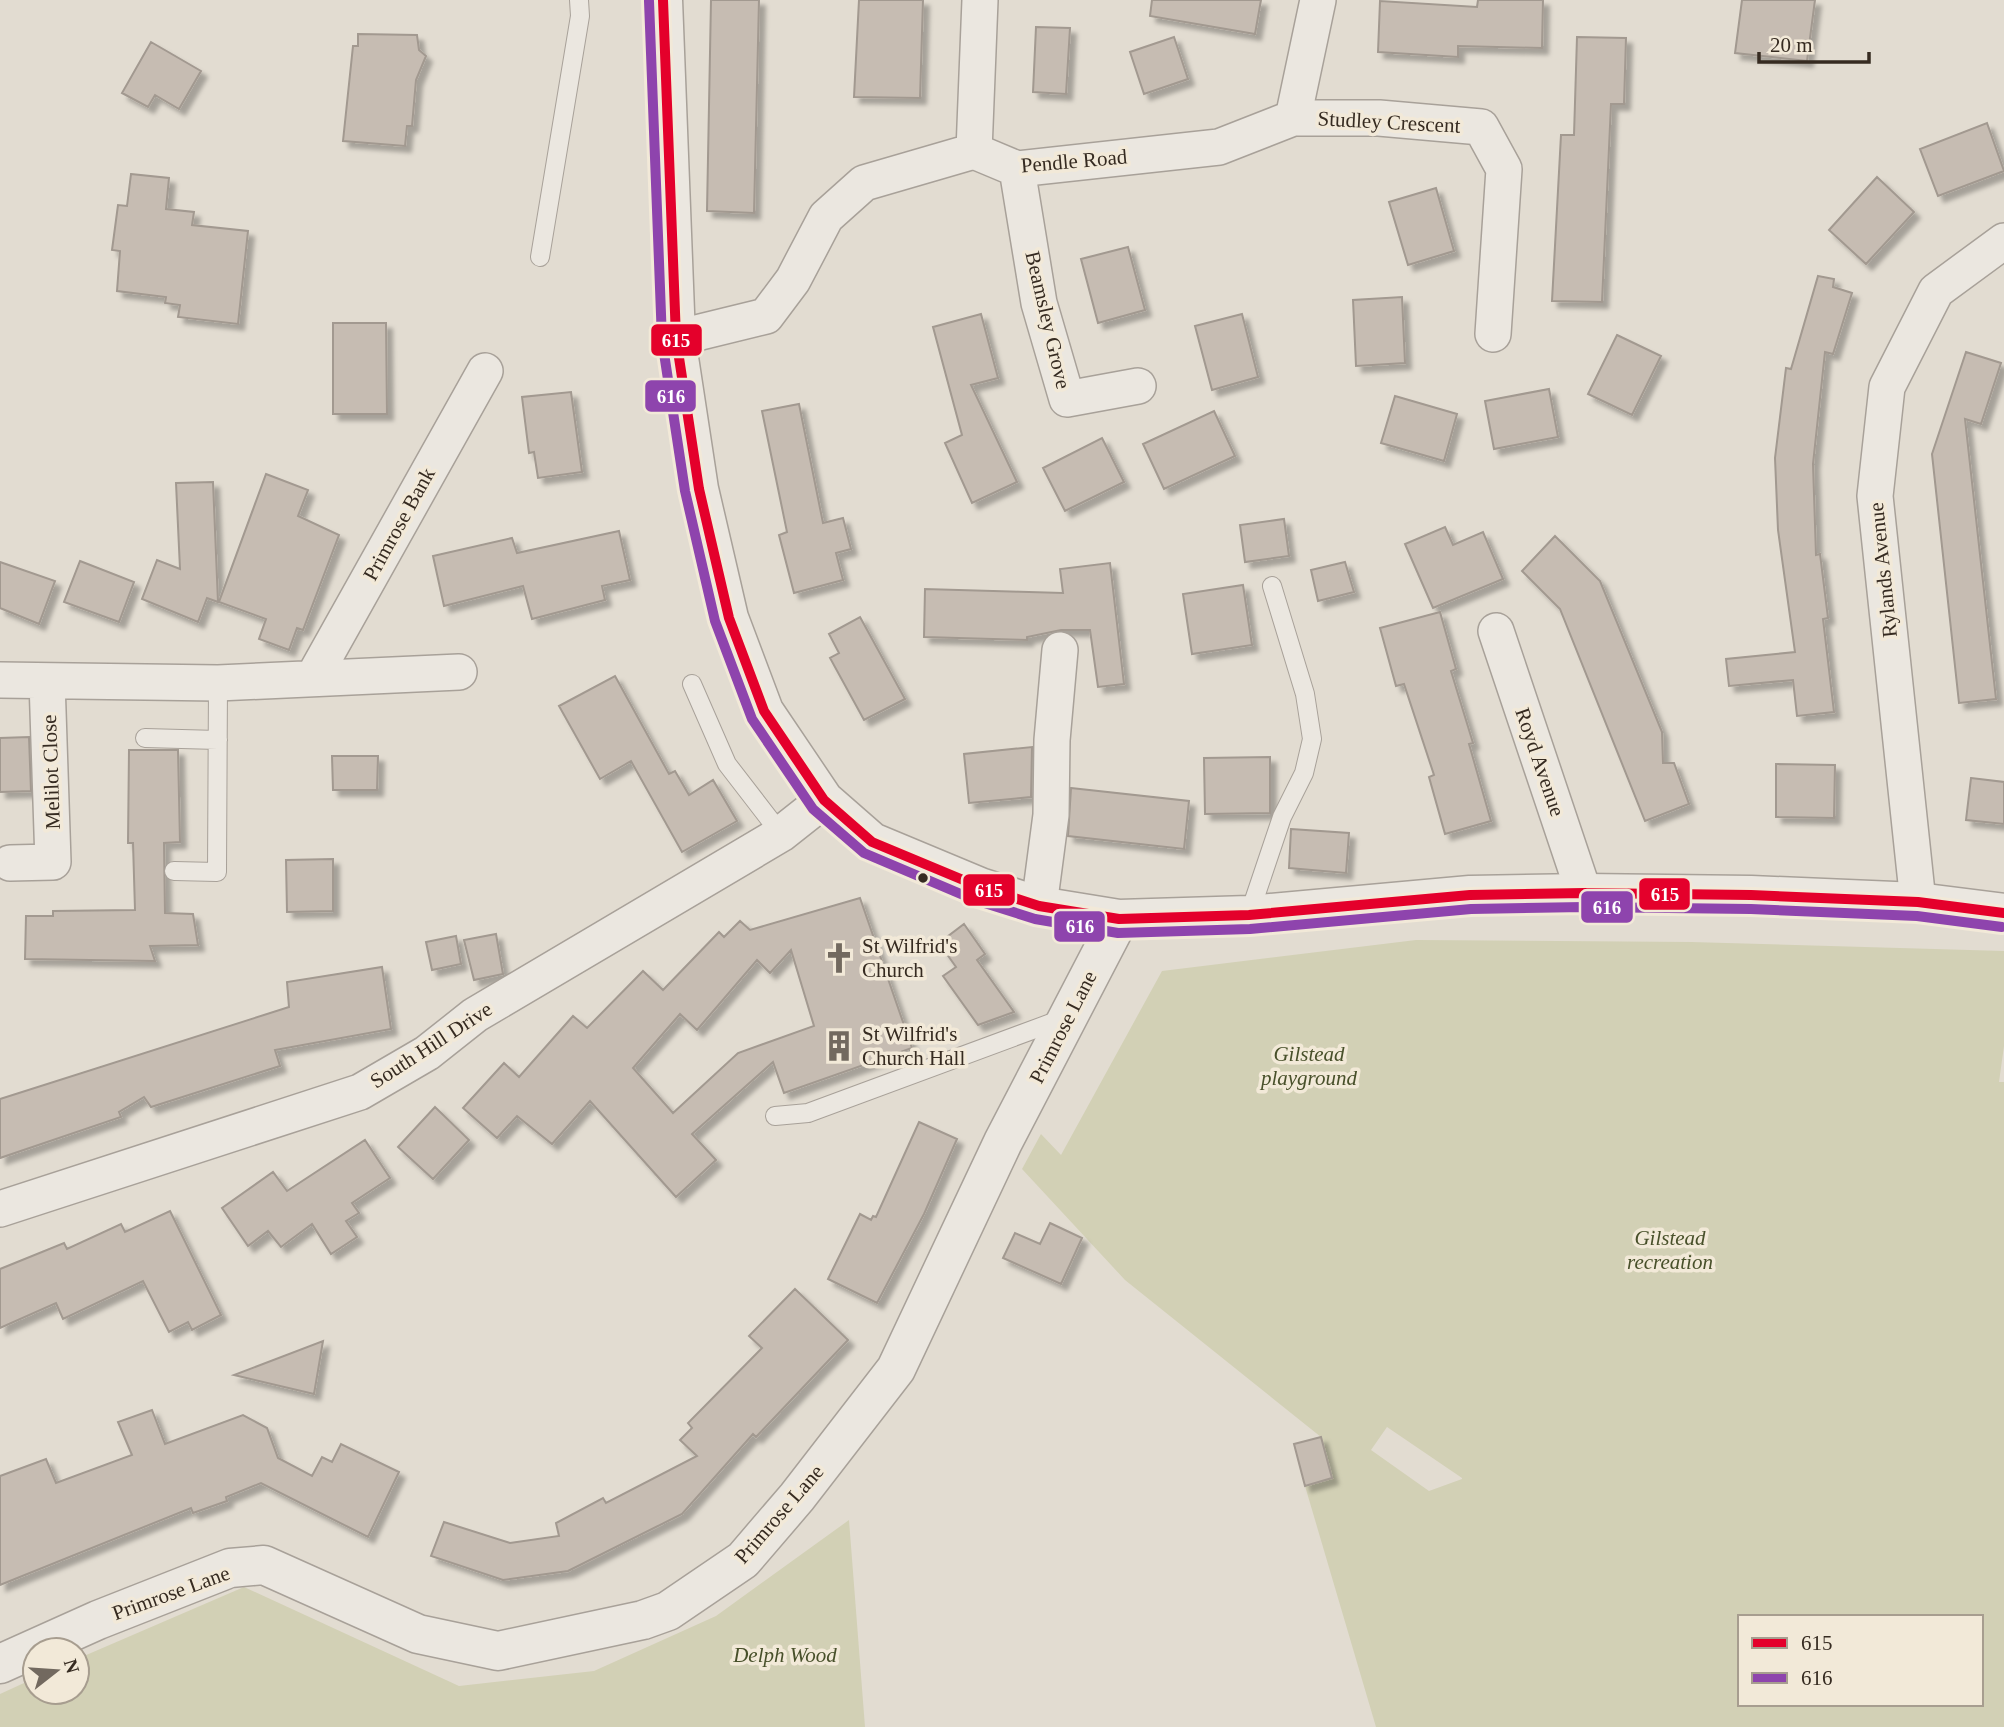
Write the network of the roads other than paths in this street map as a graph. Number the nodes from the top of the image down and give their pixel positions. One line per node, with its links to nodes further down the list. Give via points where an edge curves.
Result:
1 (579, 0): 9 (lane)
2 (663, 0): 11 (street)
3 (980, 0): 6 (street)
4 (1318, 0): 5 (street)
5 (1293, 118): 7 (street, Pendle Road, via 1219,147); 10 (street, Studley Crescent, via 1379,118 1481,127 1504,169)
6 (974, 151): 7 (street, Pendle Road); 11 (street, via 864,183 826,217 793,280 766,316)
7 (1017, 169): 13 (street, Beamsley Grove, via 1040,303 1067,400)
8 (2004, 241): 30 (street, Rylands Avenue, via 1936,292 1887,387 1875,496)
9 (540, 257)
10 (1493, 334)
11 (676, 338): 25 (street, via 699,489 729,618 764,711)
12 (485, 371): 18 (street, Primrose Bank)
13 (1138, 386)
14 (1272, 586): 33 (lane, via 1305,694 1312,739 1304,773 1283,817)
15 (1496, 631): 29 (street, Royd Avenue)
16 (1060, 650): 31 (street, via 1051,815)
17 (459, 672): 18 (street)
18 (313, 678): 21 (street)
19 (0, 680): 20 (street)
20 (47, 681): 21 (street); 27 (street, Melilot Close, via 53,862)
21 (218, 683): 24 (lane)
22 (692, 684): 26 (lane, via 727,764)
23 (145, 738): 24 (lane)
24 (218, 740): 28 (lane, via 217,872)
25 (824, 800): 26 (street, South Hill Drive); 31 (street, via 872,842)
26 (781, 834): 37 (street, South Hill Drive, via 475,1015 427,1053 360,1092)
27 (10, 863)
28 (174, 871)
29 (1584, 893): 30 (street); 33 (street, via 1470,895)
30 (1918, 902): 32 (street)
31 (1039, 906): 34 (street)
32 (2004, 913)
33 (1249, 915): 34 (street)
34 (1119, 919): 35 (street, Primrose Lane)
35 (1069, 1017): 36 (lane, via 808,1113); 38 (street, Primrose Lane, via 1003,1142 896,1369 743,1560 668,1611 498,1651 418,1634 264,1565 230,1568)
36 (775, 1116)
37 (0, 1209)
38 (0, 1664)

